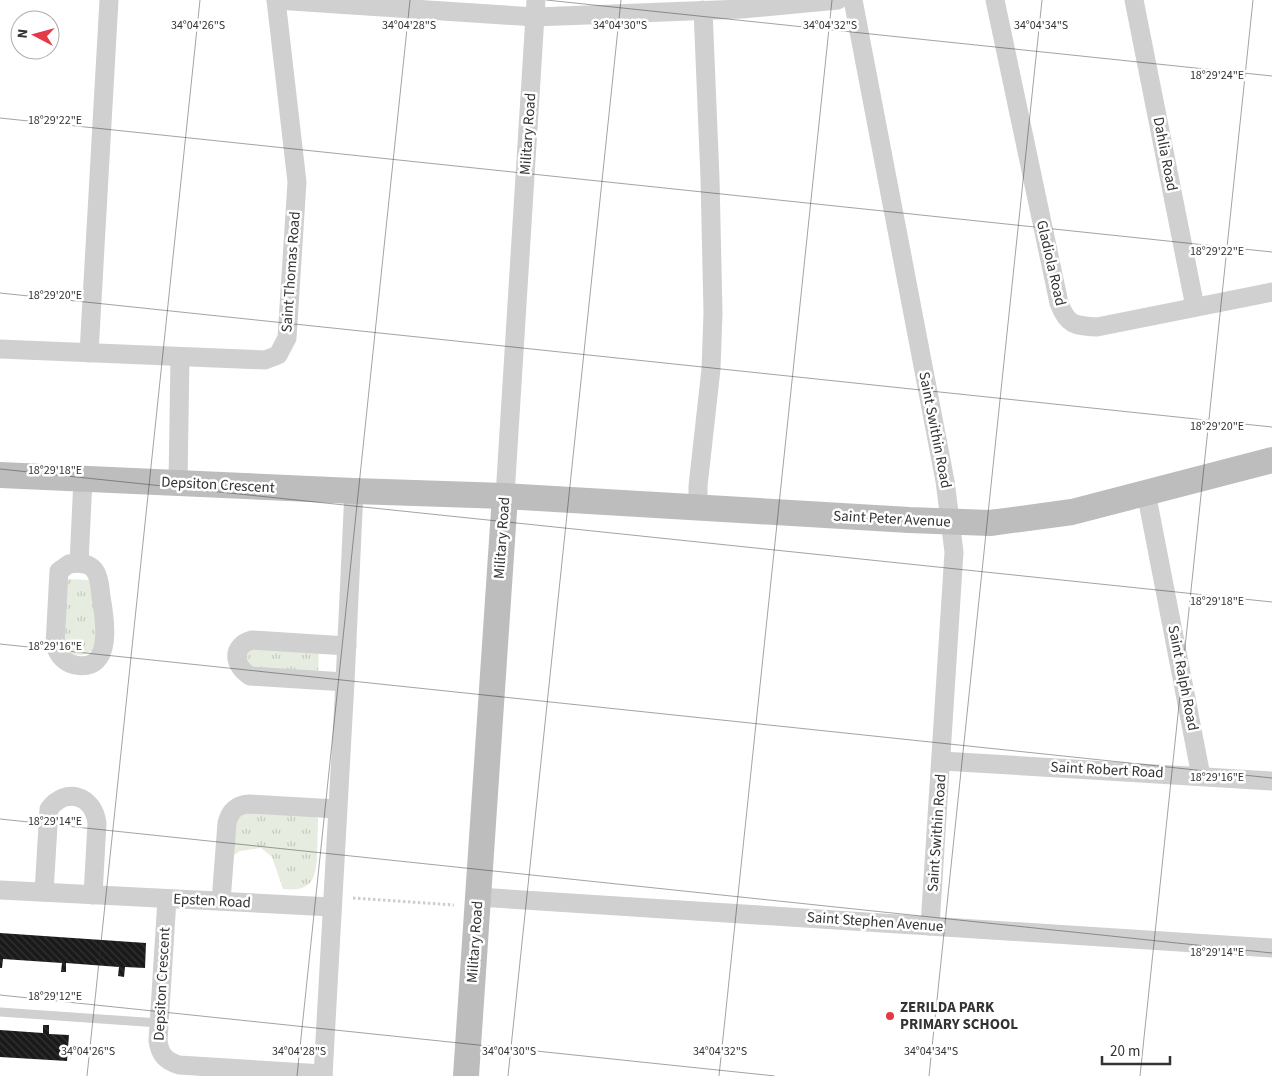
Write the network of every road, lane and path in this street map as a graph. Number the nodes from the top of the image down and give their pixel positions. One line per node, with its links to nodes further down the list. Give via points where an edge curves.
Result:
1 (109, 0): 12 (street)
2 (276, 0): 7 (street); 13 (street, Saint Thomas Road, via 297,182 288,338 278,355 265,360)
3 (838, 0): 8 (street)
4 (853, 0): 22 (street, Saint Swithin Road)
5 (995, 0): 10 (street, Gladiola Road, via 1063,315 1072,323 1097,327)
6 (1134, 0): 10 (street, Dahlia Road)
7 (535, 8): 8 (street); 20 (street, Military Road)
8 (703, 10): 21 (street, via 713,313)
9 (1272, 292): 10 (street, Gladiola Road)
10 (1195, 307)
11 (0, 349): 12 (street, Saint Thomas Road)
12 (89, 353): 13 (street, Saint Thomas Road)
13 (180, 357): 17 (street)
14 (1272, 460): 19 (street, Saint Peter Avenue)
15 (0, 475): 16 (street, Depsiton Crescent)
16 (83, 479): 17 (street, Depsiton Crescent); 23 (street)
17 (178, 483): 18 (street, Depsiton Crescent)
18 (354, 491): 20 (street, Depsiton Crescent); 24 (street, Depsiton Crescent)
19 (1146, 492): 22 (street, Saint Peter Avenue, via 1072,512 990,522); 27 (street, Saint Ralph Road)
20 (505, 496): 21 (street, Saint Peter Avenue); 36 (street, Military Road)
21 (698, 507): 22 (street, Saint Peter Avenue)
22 (952, 522): 26 (street, Saint Swithin Road, via 954,552)
23 (79, 563): 23 (street, via 92,567 98,575 106,620 104,648 99,659 77,665 58,655 55,644 59,571 69,564)
24 (347, 646): 25 (street, Depsiton Crescent); 25 (street, via 252,640 240,647 237,653 240,668 250,676)
25 (345, 682): 29 (street, Depsiton Crescent)
26 (942, 761): 27 (street, Saint Robert Road); 38 (street, Saint Swithin Road)
27 (1201, 776): 28 (street, Saint Robert Road)
28 (1272, 781)
29 (337, 809): 35 (street, via 249,804 235,808 226,823); 37 (street, Depsiton Crescent)
30 (0, 890): 31 (street, Epsten Road)
31 (44, 892): 32 (street, Epsten Road); 32 (street, via 49,809 54,802 73,796 83,799 96,813)
32 (93, 895): 34 (street, Epsten Road)
33 (348, 898): 36 (path)
34 (167, 899): 35 (street, Epsten Road); 41 (street, Depsiton Crescent)
35 (221, 901): 37 (street, Epsten Road)
36 (468, 901): 38 (street, Saint Stephen Avenue); 43 (street, Military Road)
37 (332, 907): 42 (street, Depsiton Crescent)
38 (930, 926): 39 (street, Saint Stephen Avenue)
39 (1272, 948)
40 (0, 1012): 41 (lane)
41 (159, 1022): 42 (street, Depsiton Crescent, via 159,1050 163,1057 179,1065)
42 (323, 1075)
43 (466, 1076)

